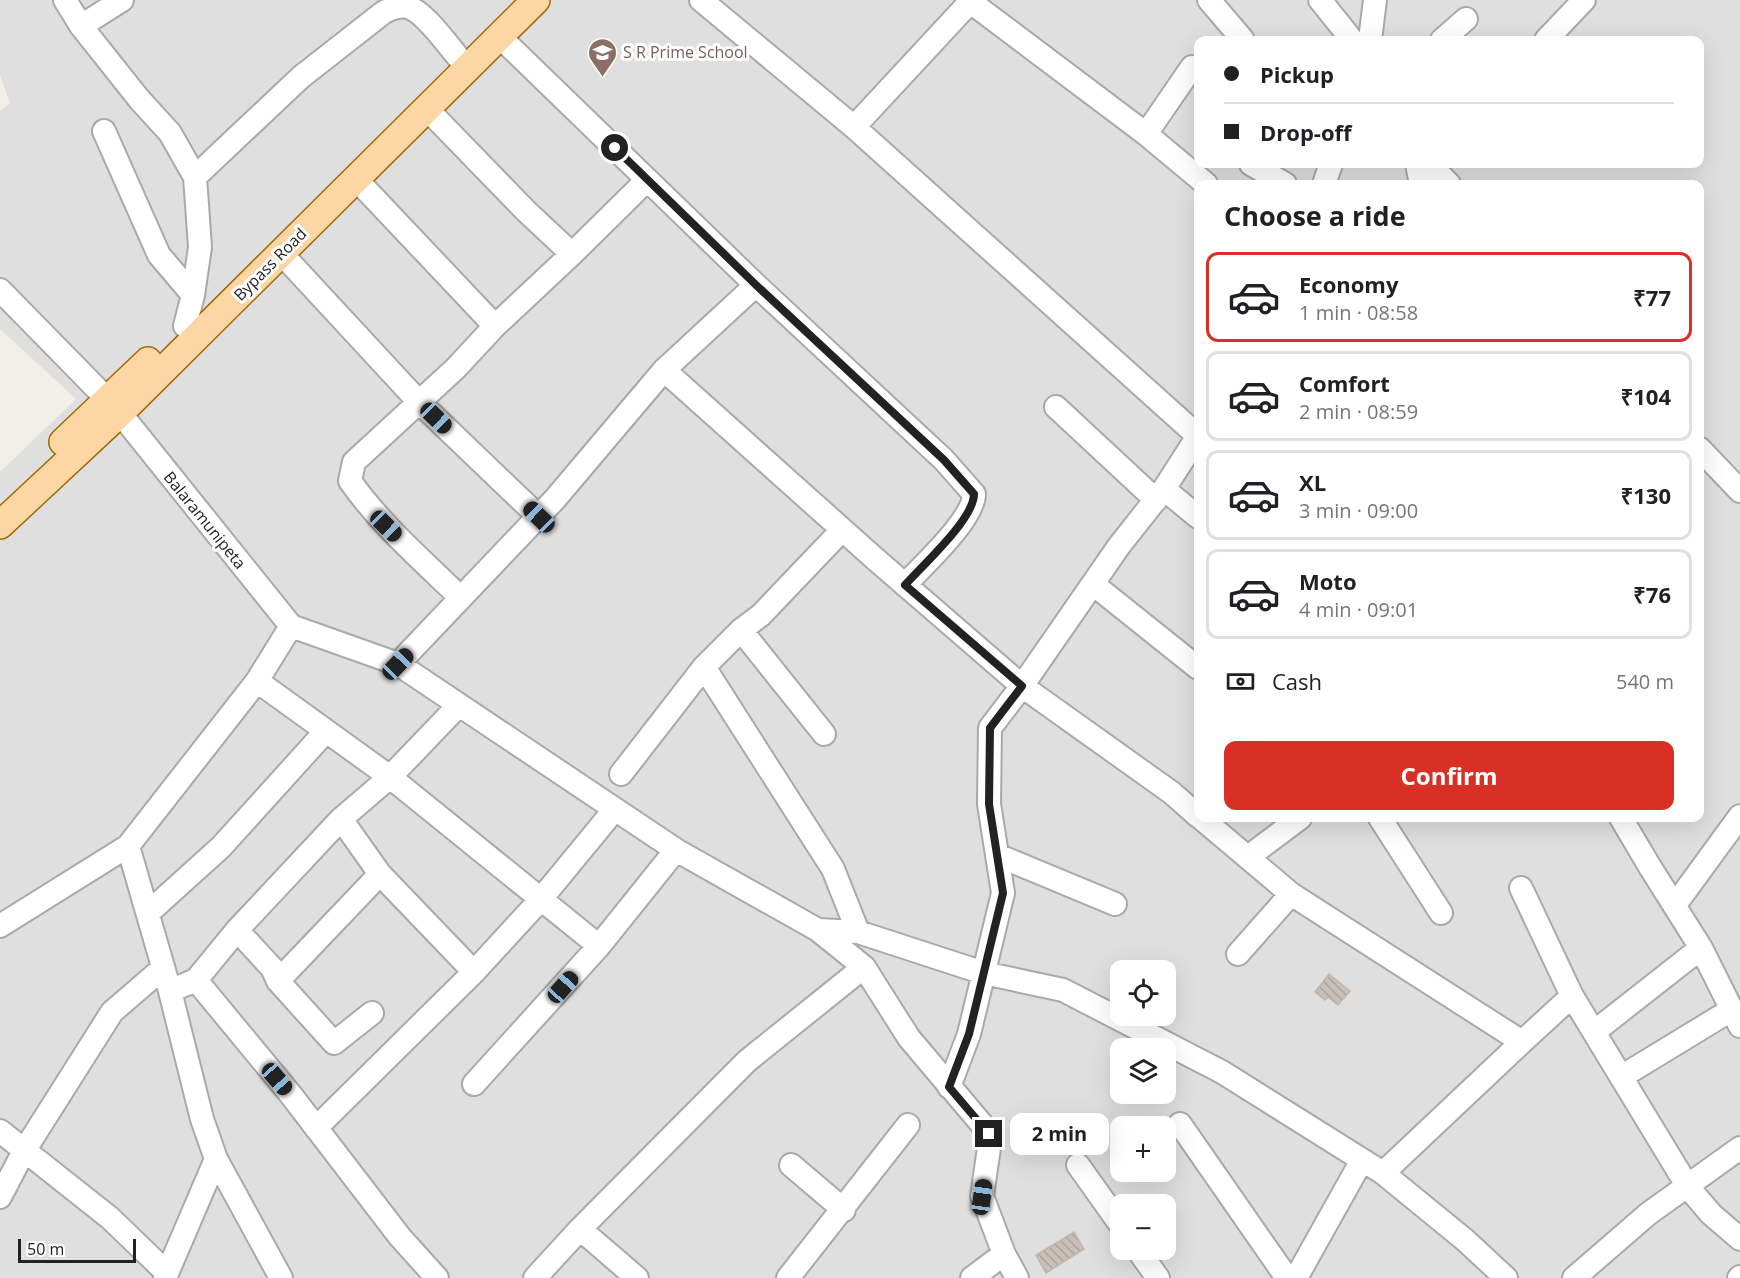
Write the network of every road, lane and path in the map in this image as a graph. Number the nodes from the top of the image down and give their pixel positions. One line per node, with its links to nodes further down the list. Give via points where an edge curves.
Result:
1 (65, 0): 12 (street)
2 (122, 0): 12 (street)
3 (511, 0): 19 (main road, Bypass Road)
4 (536, 0): 18 (main road, Bypass Road)
5 (701, 0): 22 (street)
6 (1209, 0): 13 (street)
7 (1320, 0): 14 (street)
8 (1375, 0): 15 (street)
9 (1584, 0): 17 (street)
10 (969, 1): 22 (street); 24 (street)
11 (1466, 19): 16 (street)
12 (81, 26): 26 (street, via 170,133)
13 (1240, 36)
14 (1349, 36)
15 (1370, 36)
16 (1447, 36)
17 (1550, 36)
18 (500, 37): 21 (main road, Bypass Road); 28 (street)
19 (458, 57): 26 (street, via 417,11 397,7 384,12 301,77); 37 (main road, Bypass Road)
20 (1192, 67): 24 (street)
21 (426, 108): 27 (main road, Bypass Road); 32 (street)
22 (854, 127): 42 (street)
23 (104, 131): 35 (street, via 159,255)
24 (1146, 134): 29 (street)
25 (1258, 168): 30 (street)
26 (195, 177): 35 (street, via 200,247)
27 (356, 179): 31 (main road, Bypass Road); 36 (street)
28 (648, 180): 32 (street); 33 (street)
29 (1201, 180)
30 (1278, 180)
31 (281, 253): 39 (street); 40 (main road, Bypass Road)
32 (572, 254): 36 (street)
33 (756, 285): 38 (street); 53 (street, via 944,460 974,494 965,519)
34 (0, 290): 40 (street, Balaramunipeta)
35 (193, 295): 37 (street)
36 (495, 326): 39 (street)
37 (185, 327): 40 (main road, Bypass Road)
38 (664, 370): 49 (street); 51 (street)
39 (420, 402): 49 (street); 54 (street, via 354,462 350,481 386,526)
40 (113, 405): 47 (main road, Bypass Road); 50 (main road, Bypass Road); 55 (street, Balaramunipeta)
41 (1056, 407): 46 (street)
42 (1194, 431)
43 (1194, 441): 46 (street)
44 (1704, 453): 45 (street)
45 (1740, 491)
46 (1160, 495): 48 (street); 52 (street)
47 (0, 500)
48 (1194, 515)
49 (539, 517): 54 (street)
50 (0, 525)
51 (842, 530): 53 (street); 56 (street, via 761,615)
52 (1093, 584): 58 (street); 61 (street)
53 (905, 585): 61 (street)
54 (462, 598): 57 (street)
55 (291, 626): 57 (street); 60 (street)
56 (741, 630): 59 (street); 64 (street)
57 (398, 664): 62 (street)
58 (1194, 665)
59 (704, 667): 65 (street); 90 (street, via 833,869)
60 (257, 681): 63 (street); 75 (street)
61 (1022, 686): 68 (street); 77 (street, via 990,728 989,804)
62 (459, 705): 66 (street); 67 (street)
63 (326, 731): 66 (street); 85 (street, via 221,847)
64 (824, 734)
65 (621, 774)
66 (390, 777): 70 (street); 82 (street)
67 (615, 809): 76 (street); 82 (street)
68 (1194, 812)
69 (1740, 816): 84 (street)
70 (341, 819): 79 (street); 88 (street)
71 (1206, 822): 78 (street)
72 (1295, 822): 78 (street)
73 (1383, 822): 86 (street)
74 (1623, 822): 84 (street)
75 (128, 846): 85 (street); 87 (street)
76 (676, 850): 89 (street); 91 (street)
77 (997, 855): 83 (street); 97 (street, via 1003,893)
78 (1248, 857): 81 (street)
79 (380, 874): 96 (street); 99 (street)
80 (1521, 888): 101 (street)
81 (1291, 894): 93 (street); 105 (street)
82 (541, 899): 91 (street); 96 (street)
83 (1115, 904)
84 (1675, 905): 92 (street)
85 (148, 913): 95 (street)
86 (1441, 913)
87 (0, 925)
88 (237, 930): 98 (street); 99 (street, via 272,968)
89 (818, 930): 90 (street); 94 (street)
90 (858, 932): 97 (street)
91 (599, 946): 107 (street)
92 (1701, 948): 103 (street); 104 (street)
93 (1238, 954)
94 (864, 967): 108 (street, via 909,1038); 124 (street, via 747,1061)
95 (163, 968): 100 (street); 114 (street, via 111,1012)
96 (474, 972): 111 (street)
97 (984, 973): 108 (street, via 969,1034); 116 (street, via 1062,990 1222,1072)
98 (195, 980): 100 (street); 111 (street)
99 (278, 981): 102 (street, via 334,1043)
100 (170, 991): 115 (street)
101 (1572, 996): 104 (street); 105 (street)
102 (372, 1013)
103 (1735, 1018): 106 (street)
104 (1594, 1032): 106 (street)
105 (1522, 1042): 119 (street)
106 (1621, 1077): 120 (street)
107 (474, 1084)
108 (949, 1087): 126 (street, via 989,1134 982,1197)
109 (1180, 1124): 137 (street)
110 (908, 1125): 122 (street)
111 (316, 1128): 129 (street)
112 (0, 1131): 114 (street)
113 (1740, 1149): 120 (street)
114 (24, 1151): 121 (street); 128 (street, via 110,1218)
115 (216, 1159): 128 (street); 130 (street)
116 (1362, 1160): 119 (street); 138 (street)
117 (1078, 1164): 123 (street)
118 (791, 1165): 122 (street)
119 (1383, 1173): 139 (street)
120 (1688, 1187): 125 (street); 140 (street, via 1648,1214)
121 (0, 1197)
122 (844, 1210): 133 (street)
123 (1110, 1210)
124 (580, 1229): 131 (street); 132 (street)
125 (1740, 1239)
126 (1004, 1254): 134 (street); 135 (street)
127 (1145, 1260): 136 (street)
128 (166, 1275)
129 (433, 1277)
130 (281, 1278)
131 (535, 1278)
132 (638, 1278)
133 (788, 1278)
134 (972, 1278)
135 (1017, 1278)
136 (1158, 1278)
137 (1287, 1278)
138 (1296, 1278)
139 (1506, 1278)
140 (1574, 1278)

